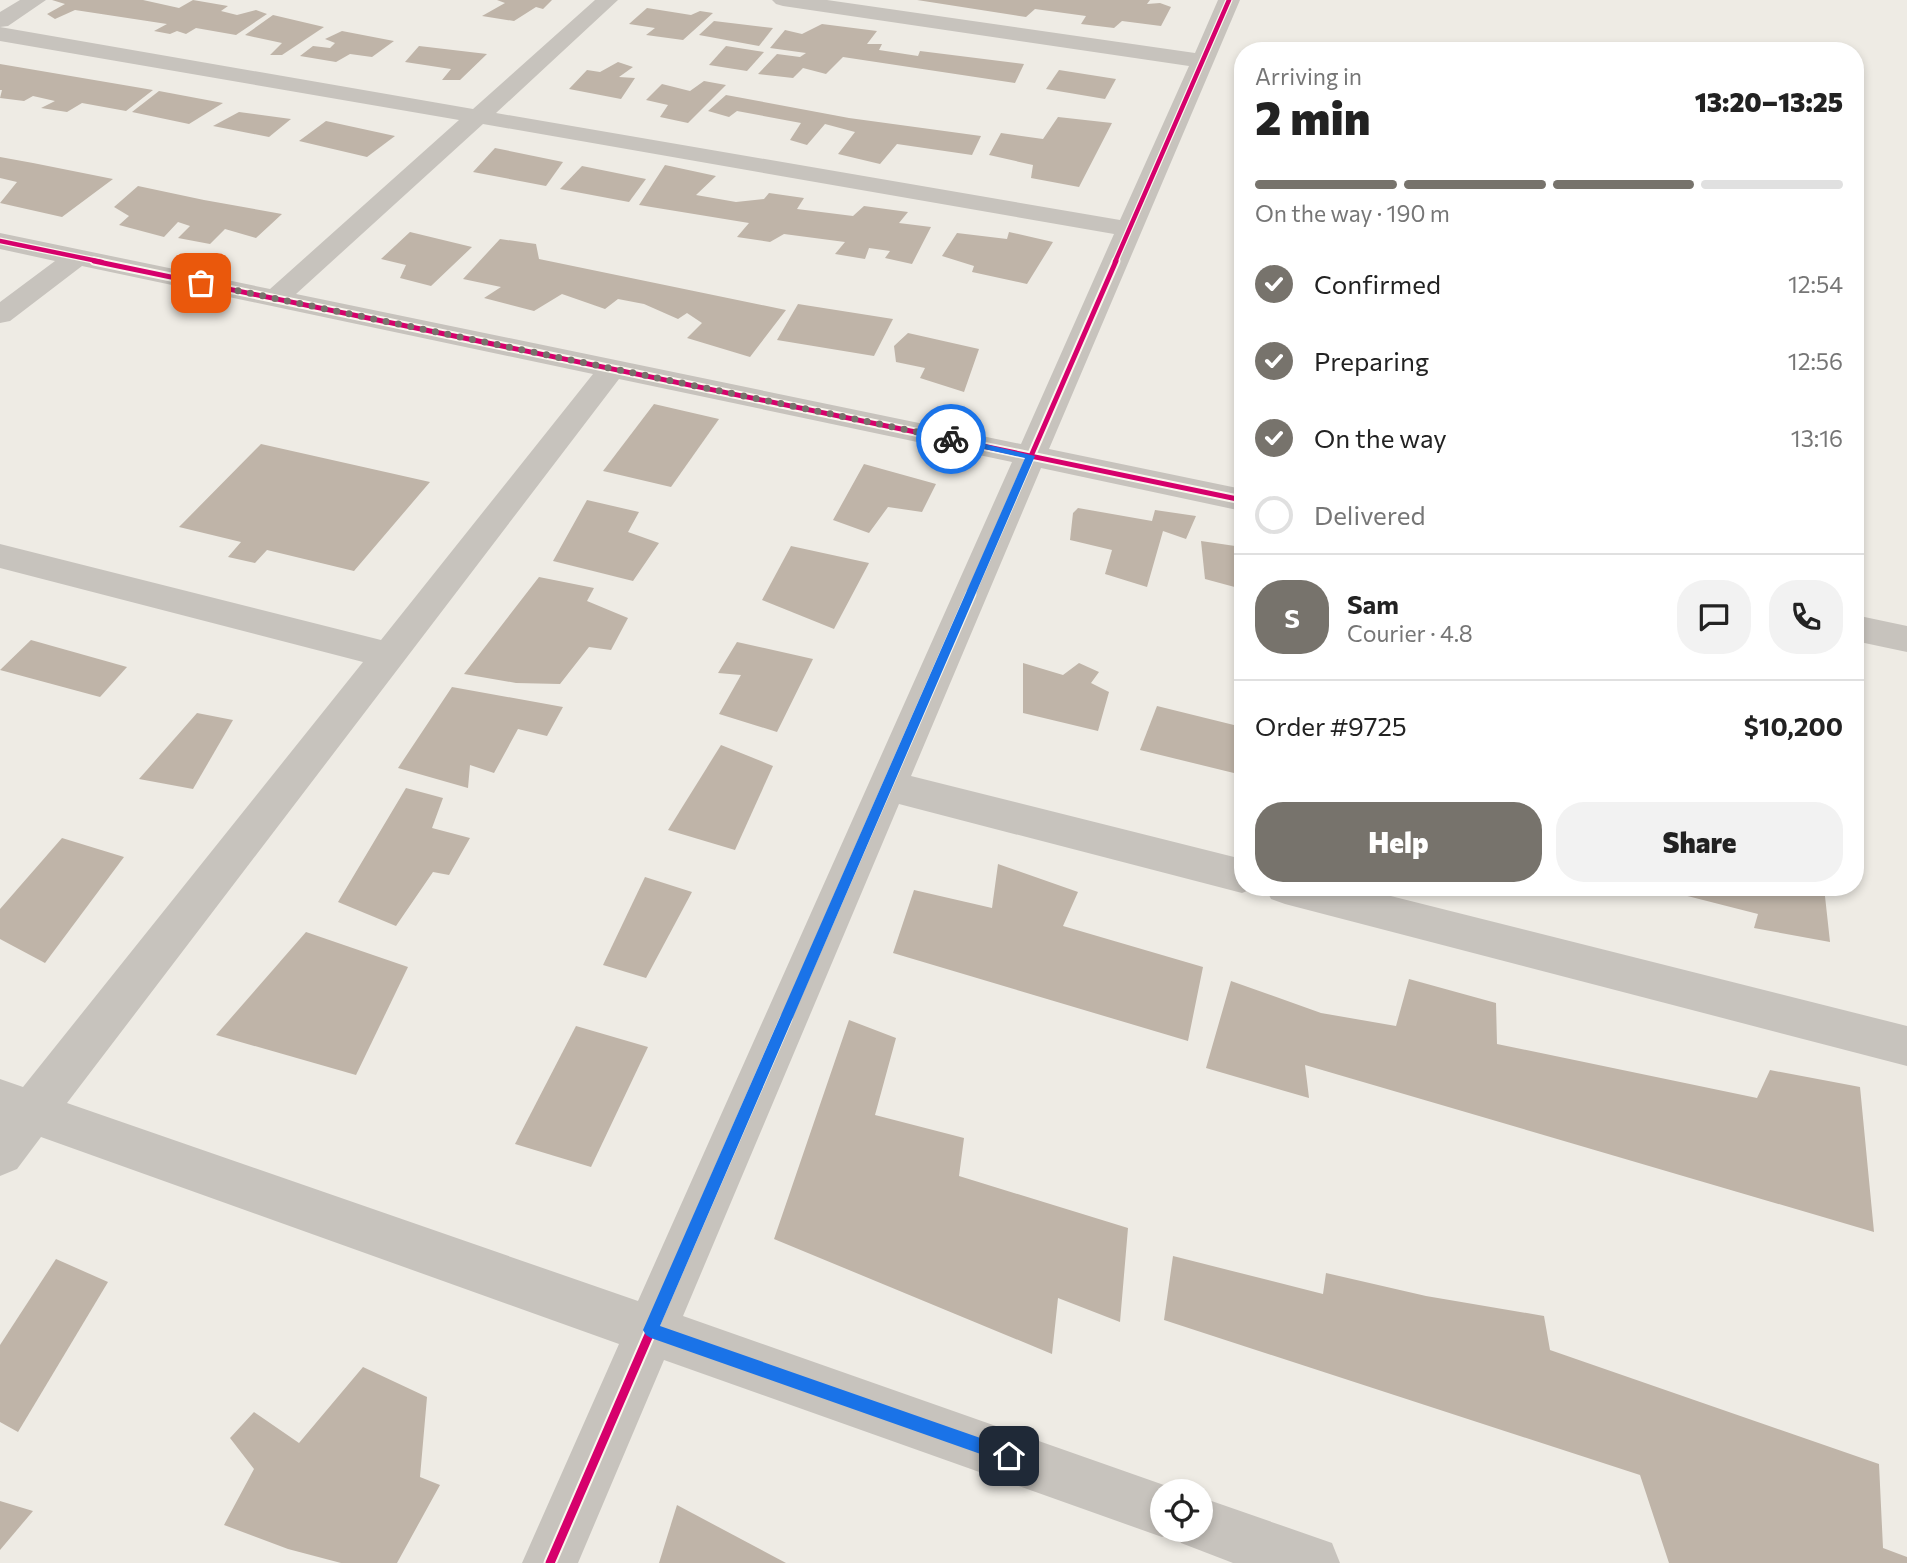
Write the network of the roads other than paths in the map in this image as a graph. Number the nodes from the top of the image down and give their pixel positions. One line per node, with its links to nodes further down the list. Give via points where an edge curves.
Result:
1 (35, 0): 5 (street)
2 (607, 0): 8 (street)
3 (783, 0): 7 (street)
4 (1229, 0): 7 (street)
5 (0, 21)
6 (0, 34): 8 (street)
7 (1203, 61): 9 (street)
8 (478, 117): 9 (street); 12 (street)
9 (1129, 229): 15 (street)
10 (0, 241): 11 (street)
11 (76, 257): 12 (street); 13 (street)
12 (276, 298): 14 (street)
13 (0, 316)
14 (612, 369): 15 (street); 20 (street)
15 (1031, 456): 16 (street); 21 (street)
16 (1234, 498)
17 (0, 556): 20 (street)
18 (1864, 630): 19 (street)
19 (1907, 639)
20 (388, 655): 25 (street)
21 (888, 786): 22 (street); 27 (street)
22 (1234, 874)
23 (1320, 896): 24 (street)
24 (1907, 1046)
25 (16, 1107): 26 (street); 27 (street)
26 (0, 1153)
27 (651, 1330): 28 (street); 30 (street)
28 (1150, 1506)
29 (1213, 1529): 31 (street)
30 (550, 1563)
31 (1312, 1563)

